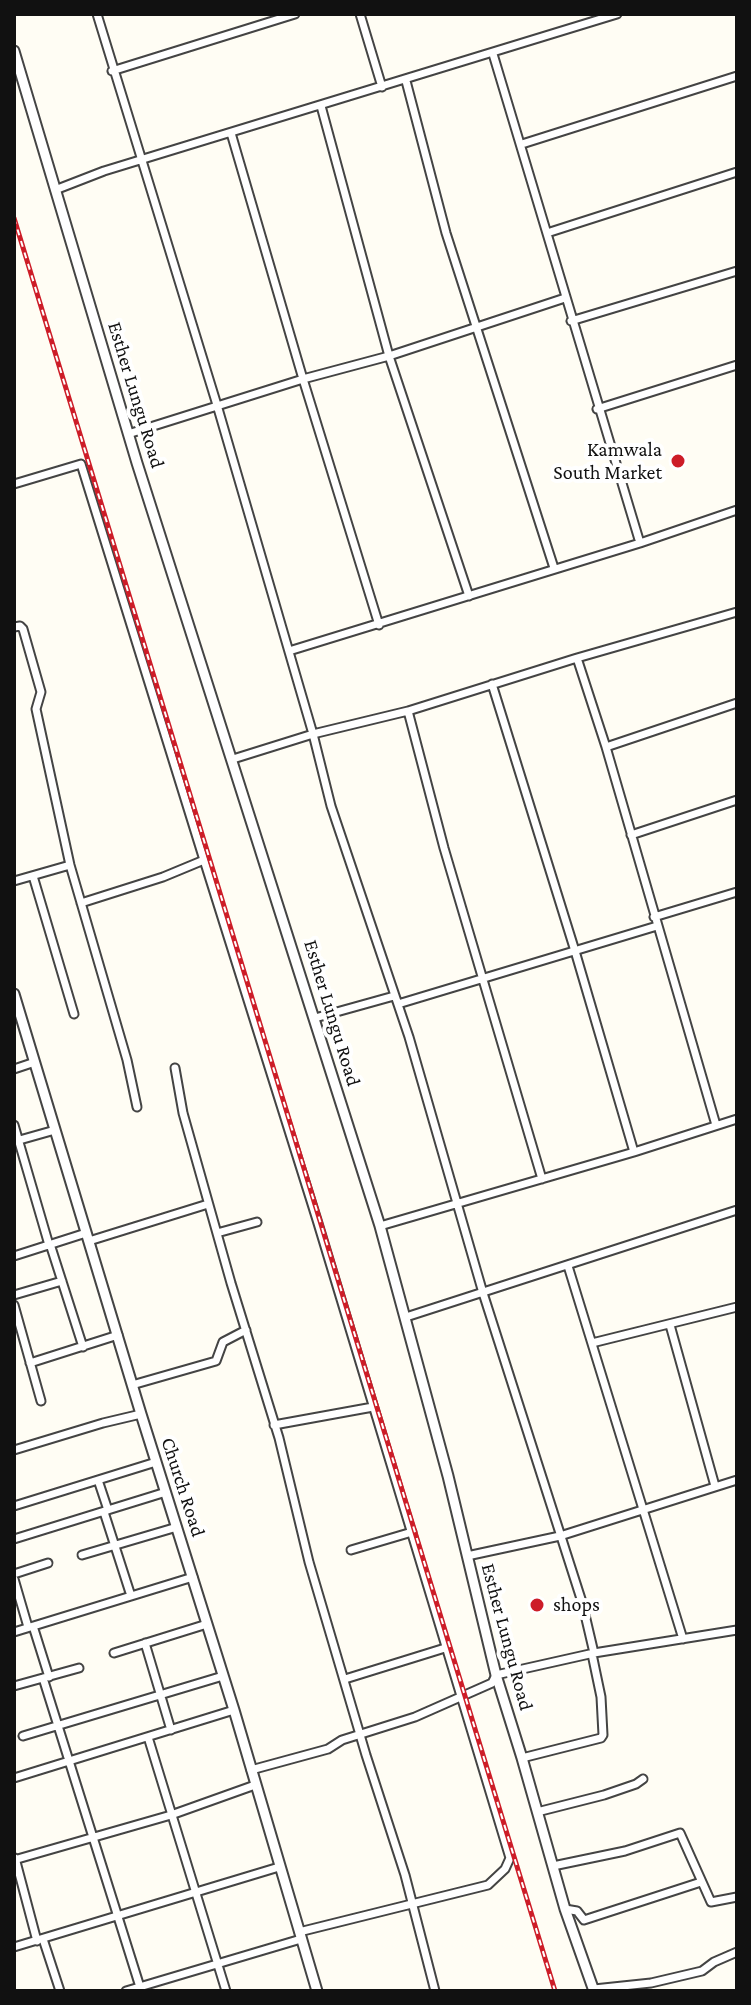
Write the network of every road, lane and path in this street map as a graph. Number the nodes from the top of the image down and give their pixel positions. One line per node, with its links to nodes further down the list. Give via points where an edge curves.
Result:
1 (97, 14): 7 (street)
2 (295, 14): 7 (street)
3 (360, 14): 10 (street)
4 (617, 14): 6 (street)
5 (14, 51): 16 (street, Esther Lungu Road)
6 (493, 54): 9 (street); 13 (street)
7 (112, 71): 14 (street)
8 (737, 76): 13 (street)
9 (406, 81): 10 (street); 21 (street, via 446,233)
10 (382, 87): 11 (street)
11 (321, 106): 12 (street); 22 (street)
12 (231, 133): 14 (street); 24 (street)
13 (522, 144): 17 (street)
14 (142, 160): 16 (street); 25 (street)
15 (737, 172): 17 (street)
16 (55, 190): 27 (street, Esther Lungu Road)
17 (547, 233): 19 (street)
18 (737, 271): 20 (street)
19 (565, 298): 20 (street); 21 (street)
20 (571, 321): 26 (street)
21 (478, 327): 22 (street); 31 (street)
22 (389, 356): 24 (street); 32 (street)
23 (737, 365): 26 (street)
24 (303, 379): 25 (street); 34 (street)
25 (217, 405): 27 (street); 36 (street)
26 (597, 409): 30 (street)
27 (128, 434): 43 (street, Esther Lungu Road)
28 (14, 484): 46 (street, via 81,464)
29 (737, 510): 30 (street)
30 (640, 543): 31 (street)
31 (554, 568): 32 (street)
32 (469, 596): 34 (street)
33 (737, 612): 37 (street)
34 (379, 625): 36 (street)
35 (14, 627): 47 (street, via 23,629 41,692 36,709)
36 (289, 651): 41 (street)
37 (577, 658): 38 (street); 42 (street)
38 (492, 684): 40 (street); 54 (street)
39 (737, 703): 42 (street)
40 (408, 711): 41 (street); 55 (street)
41 (313, 734): 43 (street); 57 (street, via 331,806)
42 (606, 747): 45 (street)
43 (233, 759): 59 (street, Esther Lungu Road)
44 (737, 800): 45 (street)
45 (631, 835): 52 (street)
46 (204, 860): 51 (street); 95 (street)
47 (70, 865): 48 (street); 51 (street)
48 (33, 876): 49 (street); 58 (street)
49 (14, 881)
50 (737, 892): 52 (street)
51 (81, 903): 63 (street)
52 (654, 917): 53 (street)
53 (657, 926): 54 (street); 66 (street)
54 (575, 951): 55 (street); 69 (street)
55 (484, 979): 57 (street); 70 (street)
56 (14, 994): 60 (street, Church Road)
57 (396, 1000): 59 (street); 71 (street)
58 (74, 1014)
59 (315, 1018): 75 (street, Esther Lungu Road)
60 (35, 1062): 62 (street); 67 (street, Church Road)
61 (175, 1068): 72 (street)
62 (14, 1069)
63 (137, 1107)
64 (737, 1119): 66 (street)
65 (14, 1125): 68 (street)
66 (716, 1125): 69 (street)
67 (55, 1130): 68 (street); 77 (street, Church Road)
68 (16, 1141): 78 (street)
69 (634, 1152): 70 (street)
70 (542, 1179): 71 (street)
71 (456, 1203): 75 (street); 82 (street)
72 (208, 1204): 76 (street); 77 (street)
73 (736, 1213): 80 (street)
74 (257, 1222): 76 (street)
75 (380, 1226): 86 (street, Esther Lungu Road)
76 (217, 1233): 88 (street)
77 (87, 1237): 78 (street); 89 (street, Church Road)
78 (50, 1245): 79 (street); 81 (street)
79 (14, 1256)
80 (568, 1266): 82 (street); 90 (street)
81 (62, 1281): 83 (street); 91 (street)
82 (483, 1293): 86 (street); 109 (street)
83 (14, 1295)
84 (14, 1305): 92 (street)
85 (737, 1307): 87 (street)
86 (406, 1317): 114 (street, Esther Lungu Road)
87 (670, 1325): 90 (street); 102 (street)
88 (246, 1330): 93 (street, via 223,1342 216,1361); 97 (street)
89 (118, 1335): 91 (street); 93 (street, Church Road)
90 (592, 1343): 106 (street)
91 (83, 1347): 92 (street)
92 (30, 1363): 94 (street)
93 (132, 1385): 96 (street, Church Road)
94 (41, 1401)
95 (373, 1407): 97 (street); 108 (street)
96 (141, 1414): 98 (street); 99 (street, Church Road)
97 (274, 1425): 132 (street)
98 (14, 1450)
99 (156, 1462): 100 (street); 103 (street, Church Road)
100 (98, 1480): 104 (street); 105 (street)
101 (737, 1481): 102 (street)
102 (715, 1486): 106 (street)
103 (166, 1492): 105 (street); 107 (street, Church Road)
104 (14, 1506)
105 (106, 1511): 110 (street); 111 (street)
106 (645, 1511): 109 (street); 123 (street)
107 (177, 1527): 111 (street); 117 (street, Church Road)
108 (412, 1532): 112 (street); 125 (street)
109 (560, 1536): 114 (street); 127 (street)
110 (14, 1539)
111 (114, 1545): 113 (street); 118 (street)
112 (351, 1550)
113 (82, 1555)
114 (467, 1556): 129 (street, Esther Lungu Road)
115 (48, 1563): 116 (street)
116 (14, 1577): 120 (street)
117 (193, 1577): 118 (street); 119 (street, Church Road)
118 (131, 1596): 120 (street)
119 (207, 1624): 124 (street); 130 (street, Church Road)
120 (31, 1627): 122 (street); 131 (street)
121 (737, 1630): 123 (street)
122 (14, 1632)
123 (683, 1639): 127 (street)
124 (145, 1643): 126 (street); 134 (street)
125 (445, 1648): 132 (street); 135 (street)
126 (114, 1653)
127 (593, 1654): 129 (street); 142 (street, via 601,1738)
128 (79, 1668): 131 (street)
129 (496, 1675): 135 (street, via 492,1683); 142 (street, Esther Lungu Road)
130 (223, 1676): 134 (street); 136 (street, Church Road)
131 (46, 1678): 133 (street); 137 (street)
132 (345, 1679): 139 (street)
133 (14, 1686)
134 (160, 1695): 137 (street); 138 (street)
135 (460, 1696): 139 (street); 157 (street, via 510,1858 488,1885)
136 (234, 1710): 138 (street); 144 (street, Church Road)
137 (58, 1726): 140 (street); 143 (street)
138 (171, 1730): 141 (street)
139 (360, 1735): 144 (street); 157 (street)
140 (23, 1736)
141 (148, 1737): 143 (street); 149 (street)
142 (522, 1758): 148 (street, Esther Lungu Road)
143 (68, 1762): 145 (street); 150 (street)
144 (251, 1770): 147 (street, Church Road)
145 (14, 1778)
146 (643, 1779): 148 (street)
147 (255, 1785): 149 (street); 153 (street, Church Road)
148 (537, 1812): 152 (street, Esther Lungu Road)
149 (171, 1815): 150 (street); 155 (street)
150 (93, 1839): 151 (street); 159 (street)
151 (14, 1858): 161 (street)
152 (553, 1866): 154 (street, via 625,1851 676,1832 682,1834); 158 (street, Esther Lungu Road)
153 (279, 1867): 155 (street); 160 (street, Church Road)
154 (701, 1882): 156 (street, via 711,1902); 158 (street, via 584,1920 577,1911)
155 (195, 1893): 159 (street); 164 (street)
156 (737, 1897)
157 (413, 1904): 160 (street); 171 (street)
158 (565, 1909): 166 (street, Esther Lungu Road)
159 (118, 1915): 161 (street); 165 (street)
160 (300, 1935): 164 (street); 170 (street, Church Road)
161 (40, 1940): 162 (street); 167 (street)
162 (14, 1947)
163 (737, 1952): 166 (street, via 702,1971)
164 (218, 1964): 165 (street); 169 (street)
165 (140, 1987): 168 (street)
166 (594, 1990)
167 (60, 1991)
168 (126, 1991)
169 (226, 1991)
170 (317, 1991)
171 (435, 1991)

